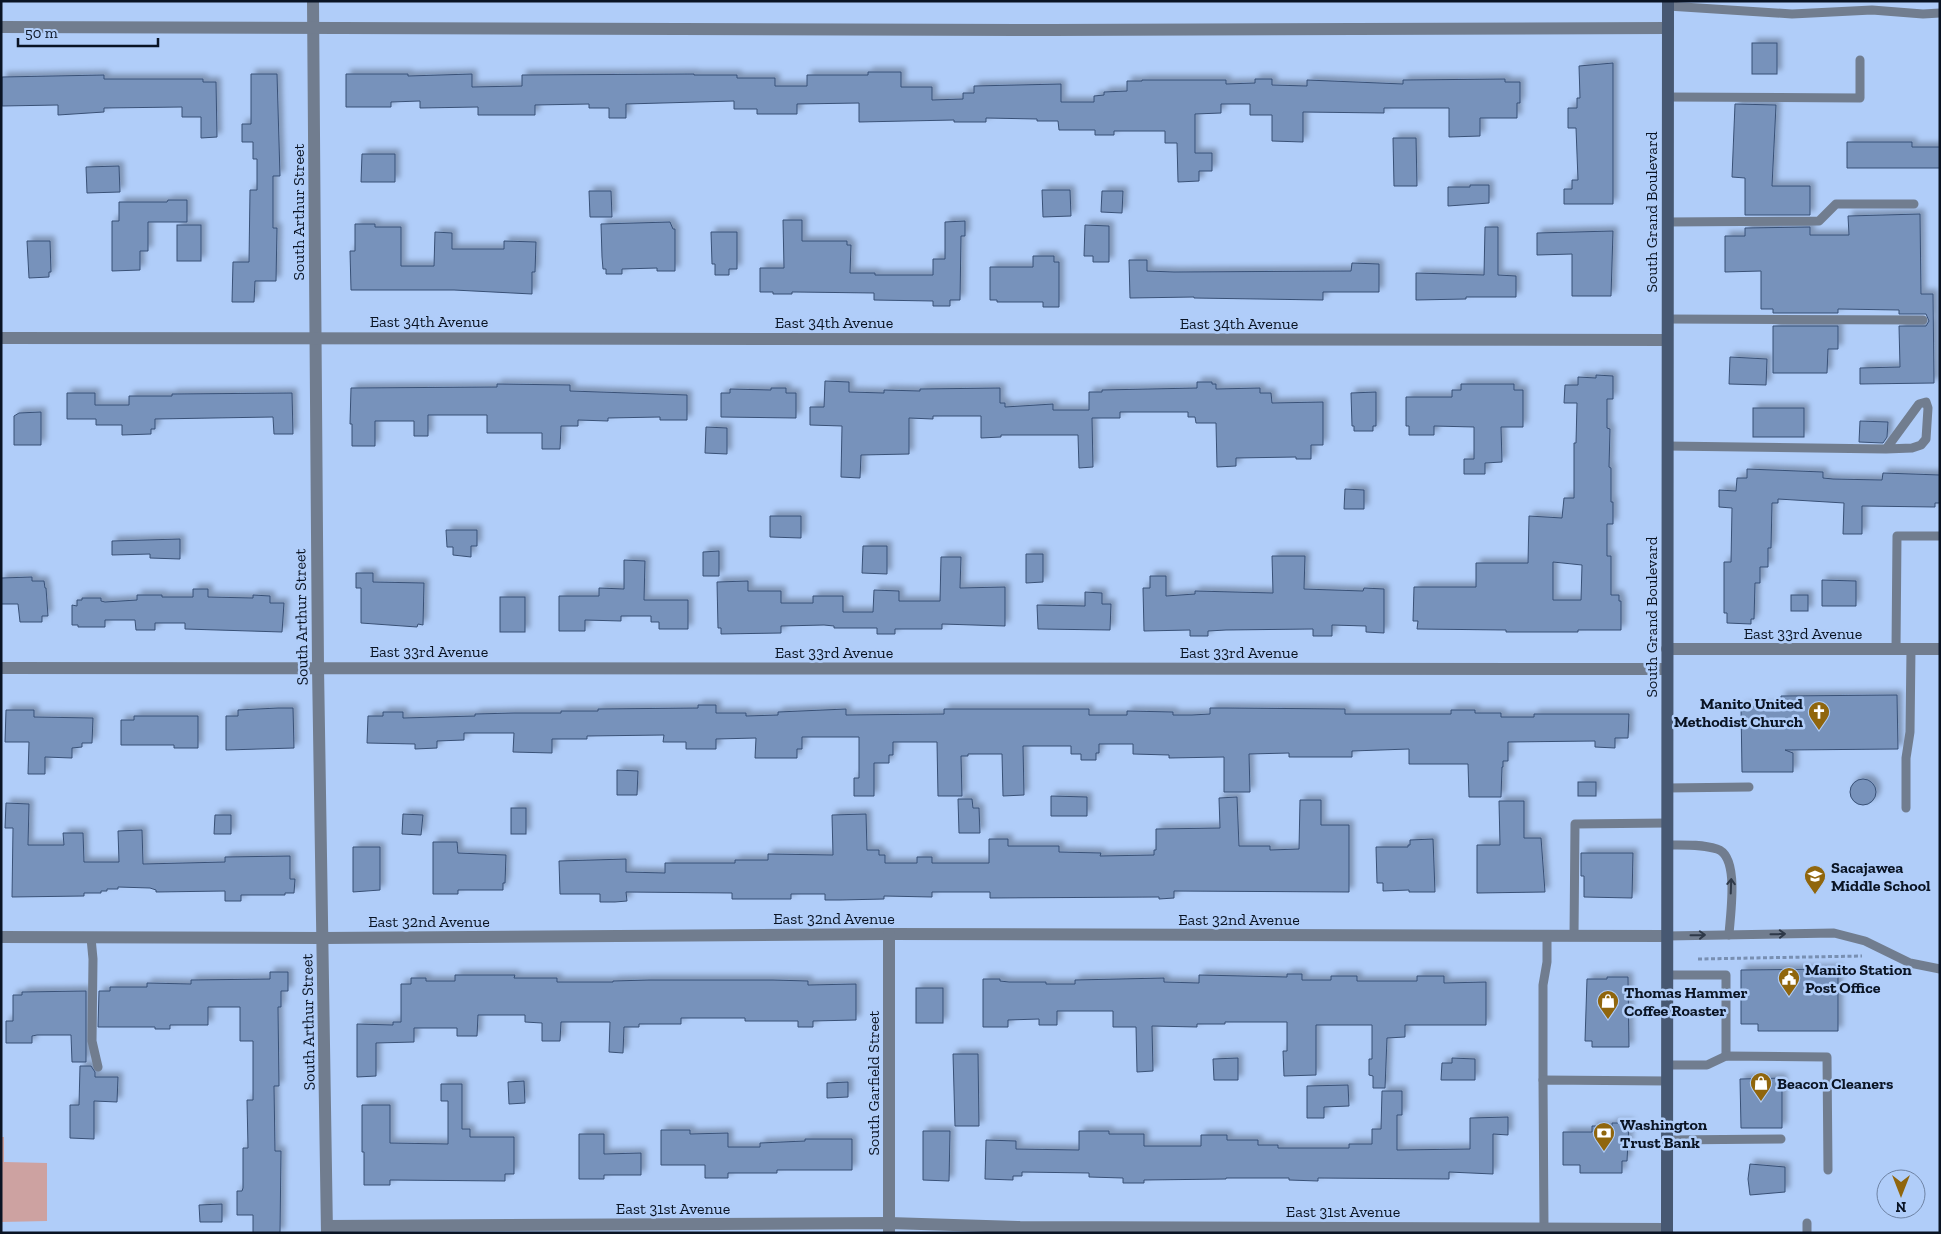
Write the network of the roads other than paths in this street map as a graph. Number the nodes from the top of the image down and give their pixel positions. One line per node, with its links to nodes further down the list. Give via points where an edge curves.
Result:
1 (313, 1): 5 (street, South Arthur Street)
2 (1668, 4): 3 (lane, via 1792,14 1872,10); 6 (main road, South Grand Boulevard)
3 (1940, 13)
4 (1, 28): 5 (street)
5 (313, 28): 6 (street); 14 (street, South Arthur Street)
6 (1668, 28): 8 (main road, South Grand Boulevard)
7 (1860, 60): 8 (lane, via 1860,98)
8 (1667, 97): 10 (main road, South Grand Boulevard)
9 (1914, 204): 10 (lane, via 1836,204 1819,221)
10 (1667, 222): 11 (main road, South Grand Boulevard)
11 (1667, 319): 12 (lane); 15 (main road, South Grand Boulevard)
12 (1924, 320)
13 (1, 338): 14 (street, East 34th Avenue)
14 (315, 338): 15 (street, East 34th Avenue); 23 (street, South Arthur Street)
15 (1667, 340): 16 (main road, South Grand Boulevard)
16 (1667, 446): 17 (lane); 19 (main road, South Grand Boulevard)
17 (1886, 449): 17 (lane, via 1920,404 1926,402 1926,439 1921,445)
18 (1940, 536): 20 (lane, via 1897,536)
19 (1667, 649): 20 (street, East 33rd Avenue); 25 (main road, South Grand Boulevard)
20 (1896, 649): 21 (street, East 33rd Avenue)
21 (1911, 649): 22 (street, East 33rd Avenue); 28 (lane)
22 (1940, 649)
23 (318, 667): 24 (street, East 33rd Avenue); 25 (street, East 33rd Avenue); 38 (street, South Arthur Street)
24 (1, 668)
25 (1667, 669): 27 (main road, South Grand Boulevard)
26 (1749, 787): 27 (lane)
27 (1667, 788): 29 (main road, South Grand Boulevard)
28 (1906, 808)
29 (1667, 823): 30 (main road, South Grand Boulevard); 34 (lane, via 1575,824)
30 (1667, 845): 32 (lane, one-way to 30, via 1732,870 1728,856 1718,849); 35 (main road, South Grand Boulevard)
31 (889, 934): 33 (street, East 32nd Avenue); 38 (street, East 32nd Avenue); 51 (street, South Garfield Street)
32 (1729, 935): 35 (lane, one-way to 32); 39 (lane, one-way to 39, via 1834,932 1865,941 1910,962)
33 (1547, 936): 34 (street, East 32nd Avenue); 44 (lane, via 1543,985)
34 (1574, 936): 35 (street, East 32nd Avenue)
35 (1667, 936): 40 (main road, South Grand Boulevard)
36 (1, 937): 37 (street, East 32nd Avenue)
37 (91, 938): 38 (street, East 32nd Avenue); 43 (lane, via 92,1041)
38 (323, 938): 52 (street, South Arthur Street)
39 (1940, 969)
40 (1667, 975): 41 (lane, via 1726,975); 42 (main road, South Grand Boulevard)
41 (1726, 1056): 42 (lane, via 1707,1065); 48 (lane, via 1827,1057)
42 (1667, 1065): 45 (main road, South Grand Boulevard)
43 (98, 1067)
44 (1543, 1080): 45 (lane); 55 (lane)
45 (1667, 1081): 47 (main road, South Grand Boulevard)
46 (1781, 1139): 47 (lane)
47 (1667, 1140): 56 (main road, South Grand Boulevard)
48 (1828, 1170)
49 (1807, 1223): 58 (lane)
50 (1020, 1227): 51 (street, East 31st Avenue); 53 (street, East 31st Avenue); 57 (street, East 31st Avenue)
51 (889, 1228): 52 (street, East 31st Avenue)
52 (327, 1229)
53 (1128, 1230): 54 (street, East 31st Avenue)
54 (1333, 1230): 55 (street, East 31st Avenue)
55 (1539, 1230): 56 (street, East 31st Avenue)
56 (1667, 1231)
57 (987, 1233)
58 (1807, 1233)

